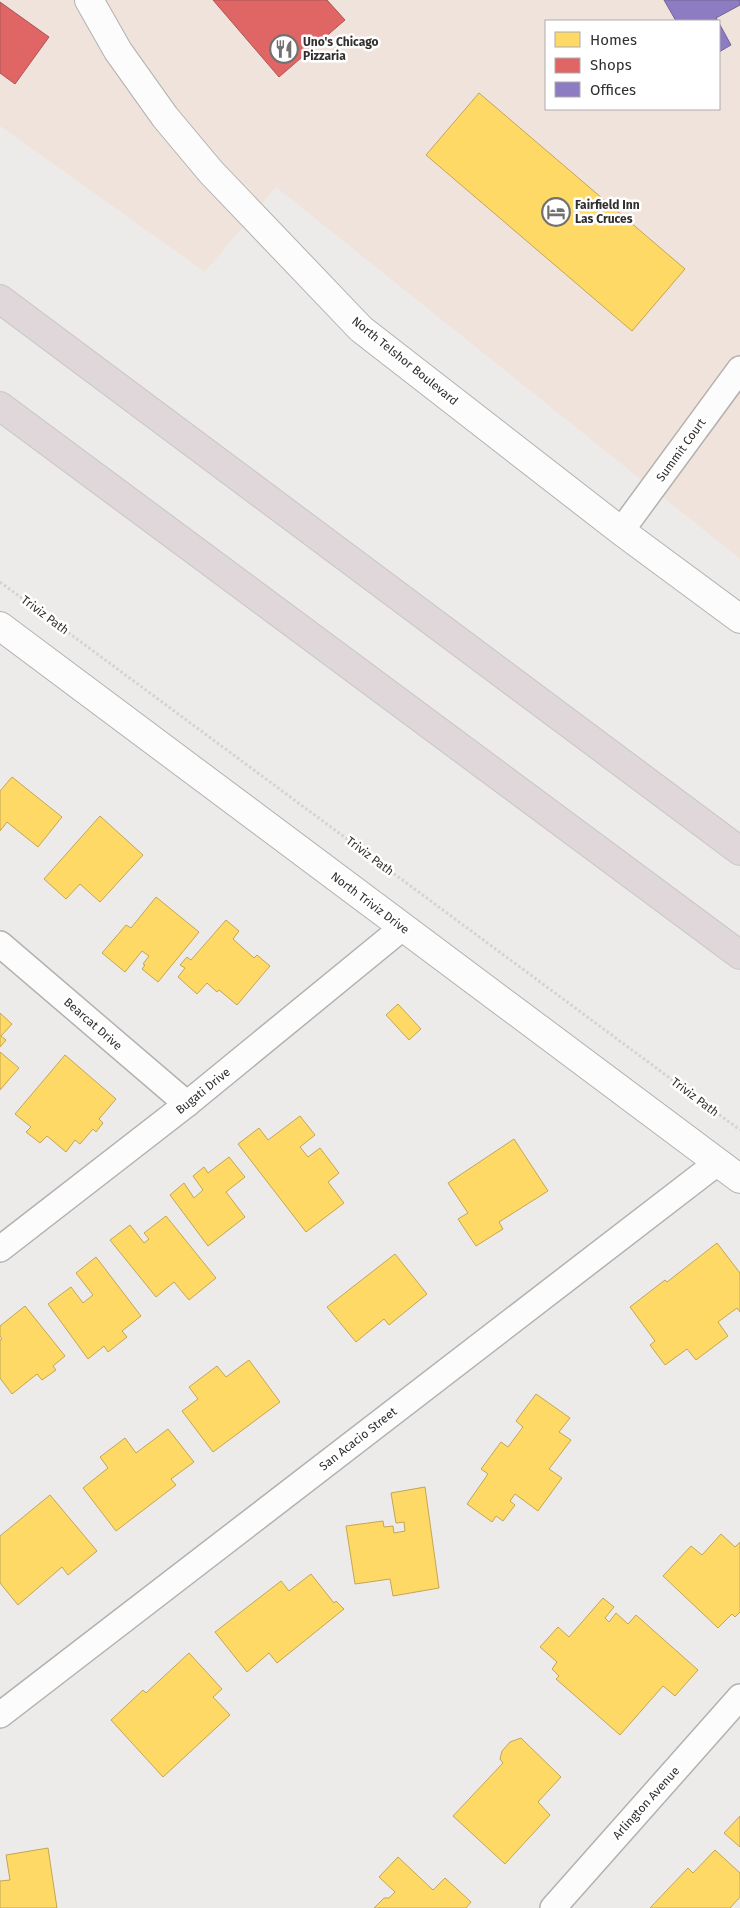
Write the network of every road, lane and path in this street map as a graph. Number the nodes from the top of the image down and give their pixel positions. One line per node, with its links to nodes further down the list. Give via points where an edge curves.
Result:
1 (89, 0): 5 (street, North Telshor Boulevard, via 118,51 165,117 217,178 361,328)
2 (0, 299): 9 (highway)
3 (740, 369): 5 (street, Summit Court)
4 (0, 406): 12 (highway)
5 (622, 531): 7 (street, North Telshor Boulevard)
6 (0, 582): 14 (path, Triviz Path)
7 (740, 619)
8 (0, 626): 10 (street, North Triviz Drive)
9 (740, 851)
10 (402, 928): 13 (street, Bugati Drive); 15 (street, North Triviz Drive)
11 (0, 944): 13 (street, Bearcat Drive)
12 (740, 955)
13 (187, 1104): 17 (street, Bugati Drive)
14 (740, 1130)
15 (717, 1163): 16 (street, North Triviz Drive); 19 (street, San Acacio Street)
16 (740, 1179)
17 (0, 1249)
18 (740, 1697): 20 (street, Arlington Avenue)
19 (0, 1715)
20 (553, 1908)

